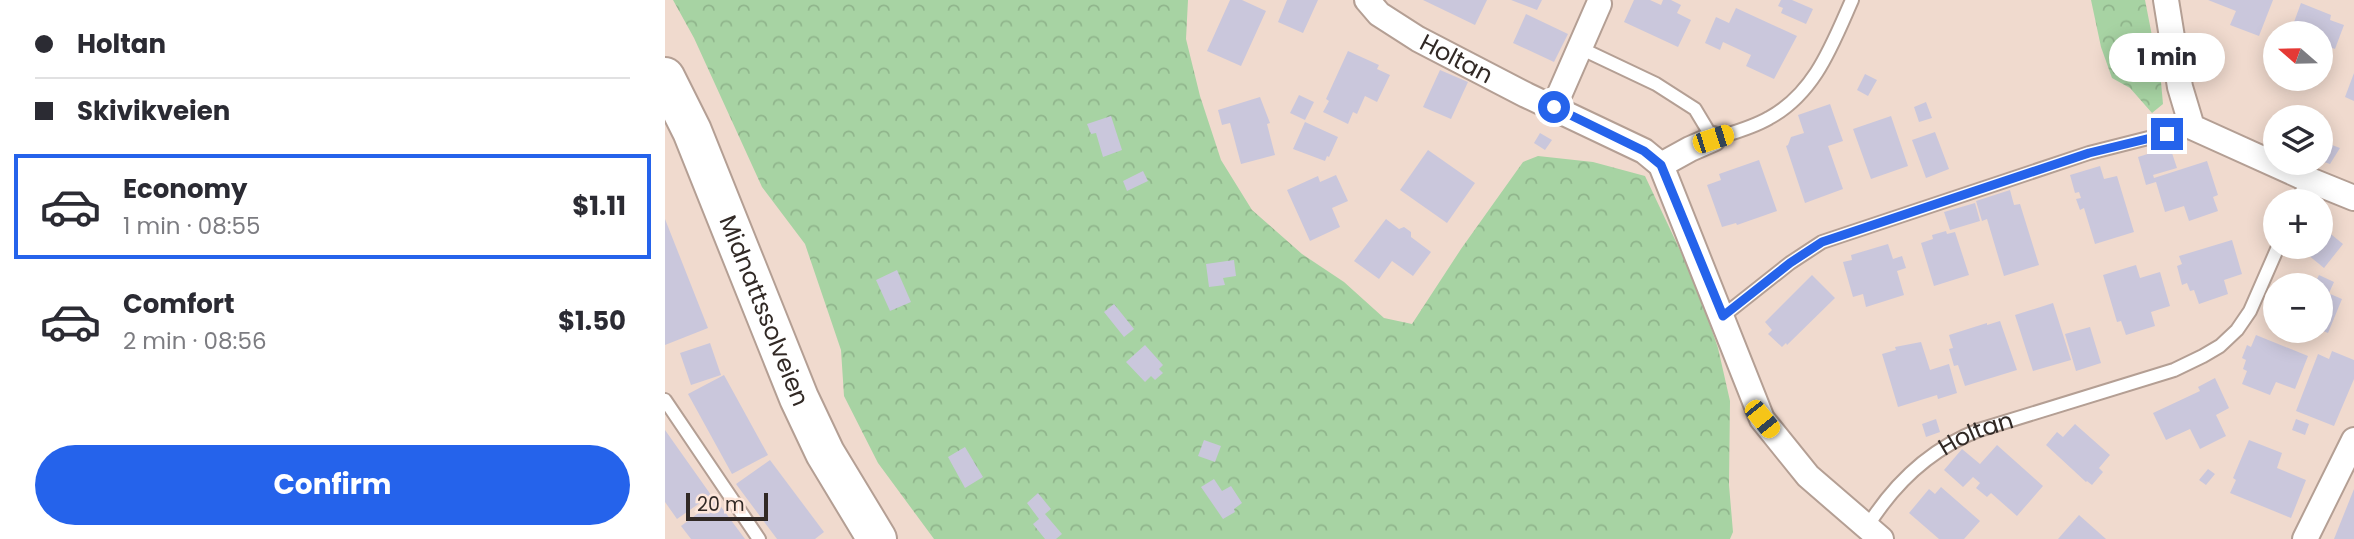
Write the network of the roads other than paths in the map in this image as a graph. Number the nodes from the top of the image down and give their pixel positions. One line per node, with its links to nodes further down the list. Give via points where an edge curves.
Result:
1 (1367, 0): 7 (street, Holtan, via 1418,39)
2 (1852, 0): 9 (lane, via 1827,55 1800,96 1769,118)
3 (2166, 0): 8 (street)
4 (1600, 2): 5 (street)
5 (1580, 48): 7 (street); 9 (lane, via 1695,109)
6 (665, 76): 20 (main road, Midnattssolveien, via 692,131 799,398 825,453)
7 (1554, 107): 10 (street, Holtan, via 1644,151)
8 (2192, 127): 11 (street); 15 (lane, via 2050,165 1822,242)
9 (1713, 139): 10 (street)
10 (1661, 165): 15 (street, Holtan)
11 (2300, 189)
12 (2333, 195): 13 (street)
13 (2354, 198)
14 (2273, 259): 18 (lane, Holtan, via 2249,311 2220,346 2174,370 1953,440 1929,456 1879,507)
15 (1723, 316): 18 (street, Holtan, via 1762,419 1808,476)
16 (665, 400): 19 (lane)
17 (2354, 440): 21 (street)
18 (1874, 533)
19 (759, 539)
20 (877, 539)
21 (2305, 539)

